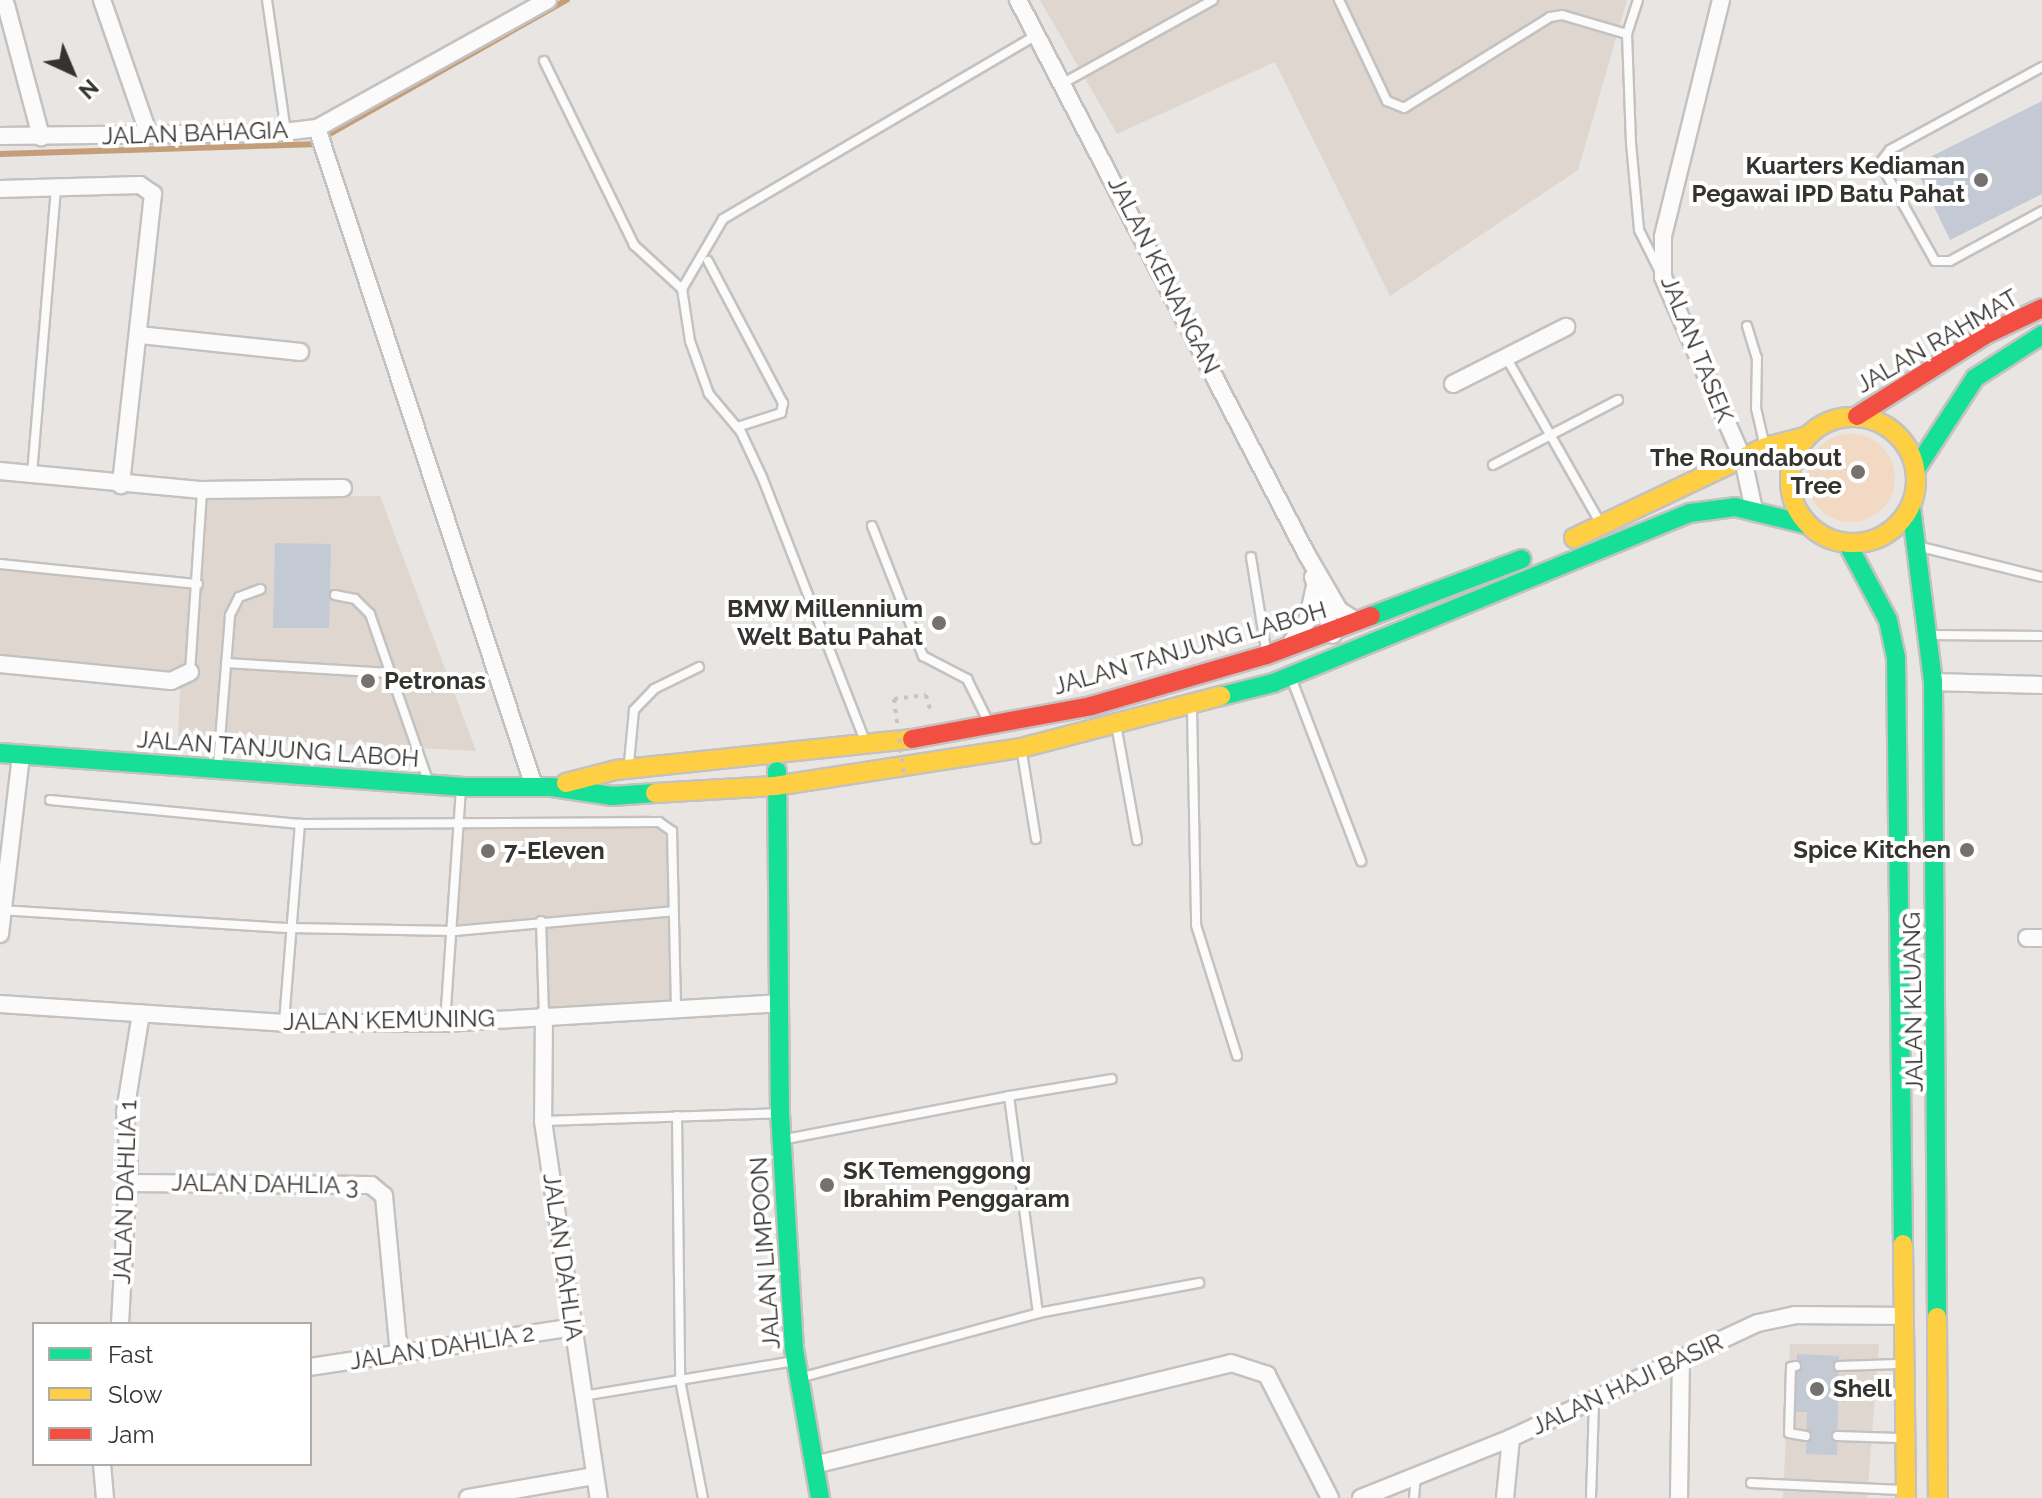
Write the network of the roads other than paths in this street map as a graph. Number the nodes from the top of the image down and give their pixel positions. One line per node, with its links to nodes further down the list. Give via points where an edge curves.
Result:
1 (102, 0): 17 (street)
2 (267, 0): 15 (lane)
3 (548, 0): 16 (street, JALAN BAHAGIA)
4 (1018, 0): 10 (street, JALAN KENANGAN)
5 (1213, 0): 14 (lane)
6 (1339, 0): 11 (lane, via 1387,101 1404,108 1550,17 1562,15)
7 (1638, 0): 11 (lane)
8 (1721, 0): 24 (street, JALAN TASEK, via 1663,237)
9 (6, 5): 19 (street)
10 (1039, 34): 14 (street, JALAN KENANGAN); 25 (lane, via 723,219)
11 (1627, 34): 24 (lane, via 1639,230)
12 (544, 61): 25 (lane, via 634,245)
13 (2042, 67): 22 (lane, via 1890,150 1880,163 1935,261 1950,261)
14 (1065, 82): 55 (street, JALAN KENANGAN)
15 (286, 132): 16 (street, JALAN BAHAGIA); 17 (street, JALAN BAHAGIA)
16 (319, 132): 88 (street)
17 (149, 135): 19 (street, JALAN BAHAGIA)
18 (0, 136): 19 (street, JALAN BAHAGIA)
19 (41, 137)
20 (0, 189): 21 (street)
21 (56, 189): 29 (street, via 150,187 154,200); 44 (lane)
22 (2042, 211)
23 (708, 261): 36 (lane, via 783,403 781,413)
24 (1663, 277): 40 (street, JALAN TASEK)
25 (682, 289): 36 (lane, via 690,341 709,394)
26 (2042, 308): 35 (main road, JALAN RAHMAT, via 1985,335)
27 (1747, 326): 39 (lane, via 1757,358 1756,408)
28 (1566, 327): 32 (street)
29 (139, 335): 31 (street); 45 (street)
30 (2042, 335): 42 (main road, JALAN RAHMAT, via 1975,378)
31 (300, 352)
32 (1506, 357): 33 (street); 38 (lane)
33 (1453, 384)
34 (1618, 400): 38 (lane)
35 (1857, 416): 37 (main road, via 1839,418); 42 (main road, via 1895,433)
36 (737, 427): 80 (lane, via 762,477)
37 (1808, 436): 39 (main road, JALAN TANJUNG LABOH); 50 (main road, via 1797,452 1791,481 1797,509)
38 (1551, 437): 41 (lane); 52 (lane)
39 (1766, 447): 40 (main road, JALAN TANJUNG LABOH)
40 (1743, 459): 49 (street, JALAN TASEK); 52 (main road, JALAN TANJUNG LABOH)
41 (1493, 465)
42 (1916, 469): 48 (main road)
43 (0, 471): 44 (street)
44 (32, 475): 45 (street)
45 (121, 485): 47 (street)
46 (343, 488): 47 (street)
47 (202, 490): 59 (lane)
48 (1911, 507): 53 (main road, via 1884,535); 54 (main road, JALAN KLUANG)
49 (1754, 510): 50 (main road, JALAN TANJUNG LABOH); 68 (main road, JALAN TANJUNG LABOH, via 1690,513)
50 (1809, 525): 53 (main road)
51 (872, 526): 78 (lane, via 923,656 972,684)
52 (1601, 526): 63 (main road, JALAN TANJUNG LABOH)
53 (1847, 543): 122 (main road, JALAN KLUANG, via 1888,620 1896,657)
54 (1917, 546): 58 (lane); 65 (main road, JALAN KLUANG)
55 (1306, 553): 60 (street, JALAN KENANGAN); 63 (street, JALAN KENANGAN, via 1339,610)
56 (1251, 557): 67 (lane)
57 (0, 564): 59 (lane)
58 (2042, 577)
59 (198, 584): 72 (lane)
60 (1316, 585): 64 (street, JALAN KENANGAN); 67 (street, via 1307,621)
61 (261, 589): 69 (lane, via 239,597 235,604)
62 (335, 595): 73 (lane, via 355,599 370,614)
63 (1359, 622): 64 (main road, JALAN TANJUNG LABOH)
64 (1332, 632): 67 (main road, JALAN TANJUNG LABOH); 68 (street, JALAN KENANGAN)
65 (1928, 635): 66 (lane); 75 (main road, JALAN KLUANG)
66 (2042, 636)
67 (1275, 652): 78 (main road, JALAN TANJUNG LABOH, via 1091,706)
68 (1341, 655): 74 (main road, JALAN TANJUNG LABOH)
69 (226, 663): 73 (lane); 86 (lane)
70 (0, 664): 72 (street, via 171,681)
71 (699, 667): 85 (lane, via 654,689 634,710)
72 (190, 672)
73 (390, 673): 87 (lane)
74 (1290, 676): 77 (main road, JALAN TANJUNG LABOH); 97 (lane)
75 (1933, 682): 76 (street); 119 (main road, JALAN KLUANG)
76 (2042, 685)
77 (1192, 705): 79 (main road, JALAN TANJUNG LABOH); 111 (lane, via 1196,925)
78 (990, 725): 80 (main road, JALAN TANJUNG LABOH)
79 (1117, 726): 81 (main road, JALAN TANJUNG LABOH); 96 (lane)
80 (867, 747): 84 (main road, JALAN TANJUNG LABOH)
81 (1021, 748): 89 (main road, JALAN TANJUNG LABOH); 95 (lane)
82 (0, 753): 83 (main road, JALAN TANJUNG LABOH)
83 (21, 755): 86 (main road, JALAN TANJUNG LABOH); 92 (street)
84 (778, 756): 85 (main road, JALAN TANJUNG LABOH); 89 (main road, JALAN LIMPOON)
85 (629, 768): 88 (main road, JALAN TANJUNG LABOH)
86 (218, 770): 87 (main road, JALAN TANJUNG LABOH)
87 (429, 784): 90 (main road, JALAN TANJUNG LABOH)
88 (543, 786): 89 (main road, JALAN TANJUNG LABOH, via 612,796); 90 (main road, JALAN TANJUNG LABOH)
89 (775, 786): 104 (main road, JALAN LIMPOON)
90 (461, 787): 93 (lane)
91 (50, 800): 94 (lane)
92 (6, 809): 98 (street)
93 (459, 823): 94 (lane); 99 (lane, via 659,822 672,831); 102 (lane)
94 (300, 824): 101 (lane)
95 (1036, 839)
96 (1137, 840)
97 (1361, 861)
98 (1, 910): 101 (lane); 103 (street)
99 (673, 911): 100 (lane); 106 (lane)
100 (541, 921): 102 (lane); 108 (lane)
101 (290, 928): 102 (lane); 109 (lane)
102 (455, 931): 110 (lane)
103 (0, 934)
104 (778, 1003): 106 (street, JALAN KEMUNING); 114 (main road, JALAN LIMPOON)
105 (0, 1004): 107 (street, JALAN KEMUNING)
106 (676, 1008): 108 (street, JALAN KEMUNING)
107 (141, 1013): 109 (street, JALAN KEMUNING); 118 (street, JALAN DAHLIA 1, via 125,1112)
108 (544, 1015): 110 (street, JALAN KEMUNING); 116 (street, JALAN DAHLIA)
109 (284, 1023): 110 (street, JALAN KEMUNING)
110 (445, 1023)
111 (1237, 1056)
112 (1112, 1079): 113 (lane)
113 (1009, 1096): 117 (lane); 121 (lane)
114 (780, 1113): 115 (lane); 117 (main road, JALAN LIMPOON)
115 (677, 1116): 116 (lane); 132 (lane)
116 (543, 1121): 124 (street, JALAN DAHLIA)
117 (782, 1139): 131 (main road, JALAN LIMPOON)
118 (128, 1183): 123 (street, JALAN DAHLIA 1); 125 (street, JALAN DAHLIA 3, via 371,1185 384,1196)
119 (1938, 1192): 122 (main road, via 1926,1216 1924,1299); 156 (main road, JALAN KLUANG)
120 (1199, 1283): 121 (lane)
121 (1038, 1313): 131 (lane)
122 (1903, 1316): 126 (street, JALAN HAJI BASIR, via 1795,1315 1758,1323); 127 (main road, JALAN KLUANG)
123 (120, 1322)
124 (574, 1327): 125 (street, JALAN DAHLIA 2); 133 (street, JALAN DAHLIA)
125 (399, 1354): 130 (street, JALAN DAHLIA 2)
126 (1681, 1360): 134 (street, JALAN HAJI BASIR); 155 (street)
127 (1906, 1364): 129 (lane); 138 (main road, JALAN KLUANG)
128 (1796, 1366): 135 (lane, via 1791,1367 1789,1433)
129 (1839, 1366)
130 (312, 1367)
131 (797, 1370): 132 (lane); 139 (main road, JALAN LIMPOON)
132 (680, 1380): 133 (lane); 148 (lane)
133 (580, 1397): 142 (street, JALAN DAHLIA)
134 (1594, 1401): 137 (street, JALAN HAJI BASIR); 154 (lane)
135 (1806, 1436)
136 (1837, 1436): 138 (lane)
137 (1511, 1438): 141 (street, JALAN HAJI BASIR); 153 (street)
138 (1907, 1438): 144 (main road, JALAN KLUANG)
139 (814, 1465): 149 (main road, JALAN LIMPOON); 150 (street, via 1231,1363 1258,1368 1277,1388)
140 (102, 1466): 145 (street)
141 (1417, 1474): 151 (street, JALAN HAJI BASIR); 152 (lane)
142 (594, 1476): 146 (street); 147 (street, JALAN DAHLIA)
143 (1751, 1483): 144 (lane)
144 (1906, 1494)
145 (105, 1498)
146 (468, 1498)
147 (599, 1498)
148 (703, 1498)
149 (820, 1498)
150 (1330, 1498)
151 (1361, 1498)
152 (1414, 1498)
153 (1505, 1498)
154 (1591, 1498)
155 (1679, 1498)
156 (1938, 1498)

